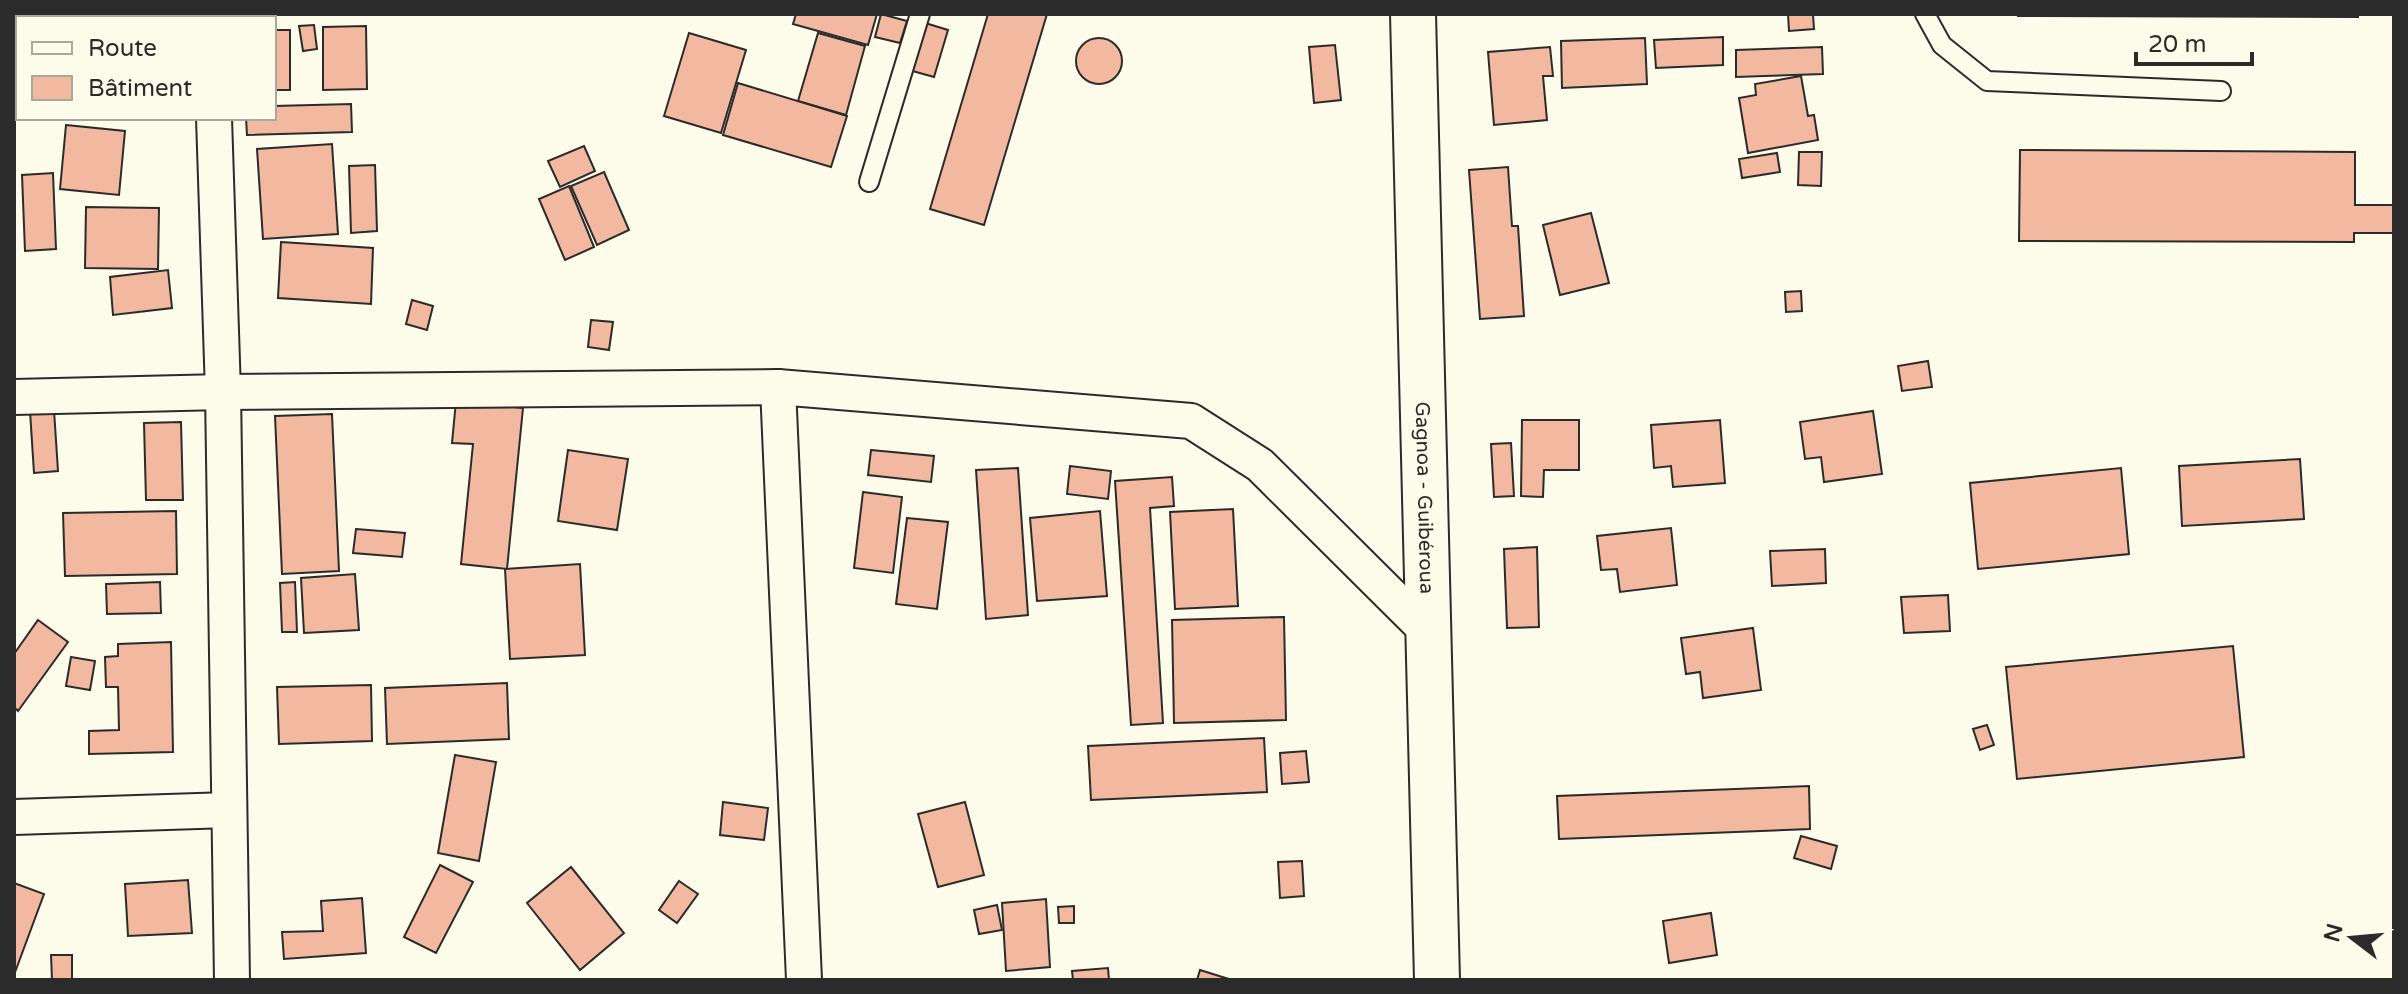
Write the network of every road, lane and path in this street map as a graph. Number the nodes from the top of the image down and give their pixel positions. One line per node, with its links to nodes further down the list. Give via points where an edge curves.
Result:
1 (920, 14): 6 (lane)
2 (1413, 14): 10 (main road, Gagnoa - Guibéroua)
3 (1925, 14): 4 (lane, via 1942,45 1987,81)
4 (2221, 91)
5 (214, 120): 8 (street)
6 (869, 182)
7 (778, 387): 8 (street); 10 (street, via 1191,421 1260,465); 14 (street)
8 (223, 392): 9 (street); 11 (street)
9 (14, 397)
10 (1427, 631): 15 (main road, Gagnoa - Guibéroua)
11 (229, 810): 12 (street); 13 (street)
12 (14, 817)
13 (232, 980)
14 (804, 980)
15 (1437, 980)

